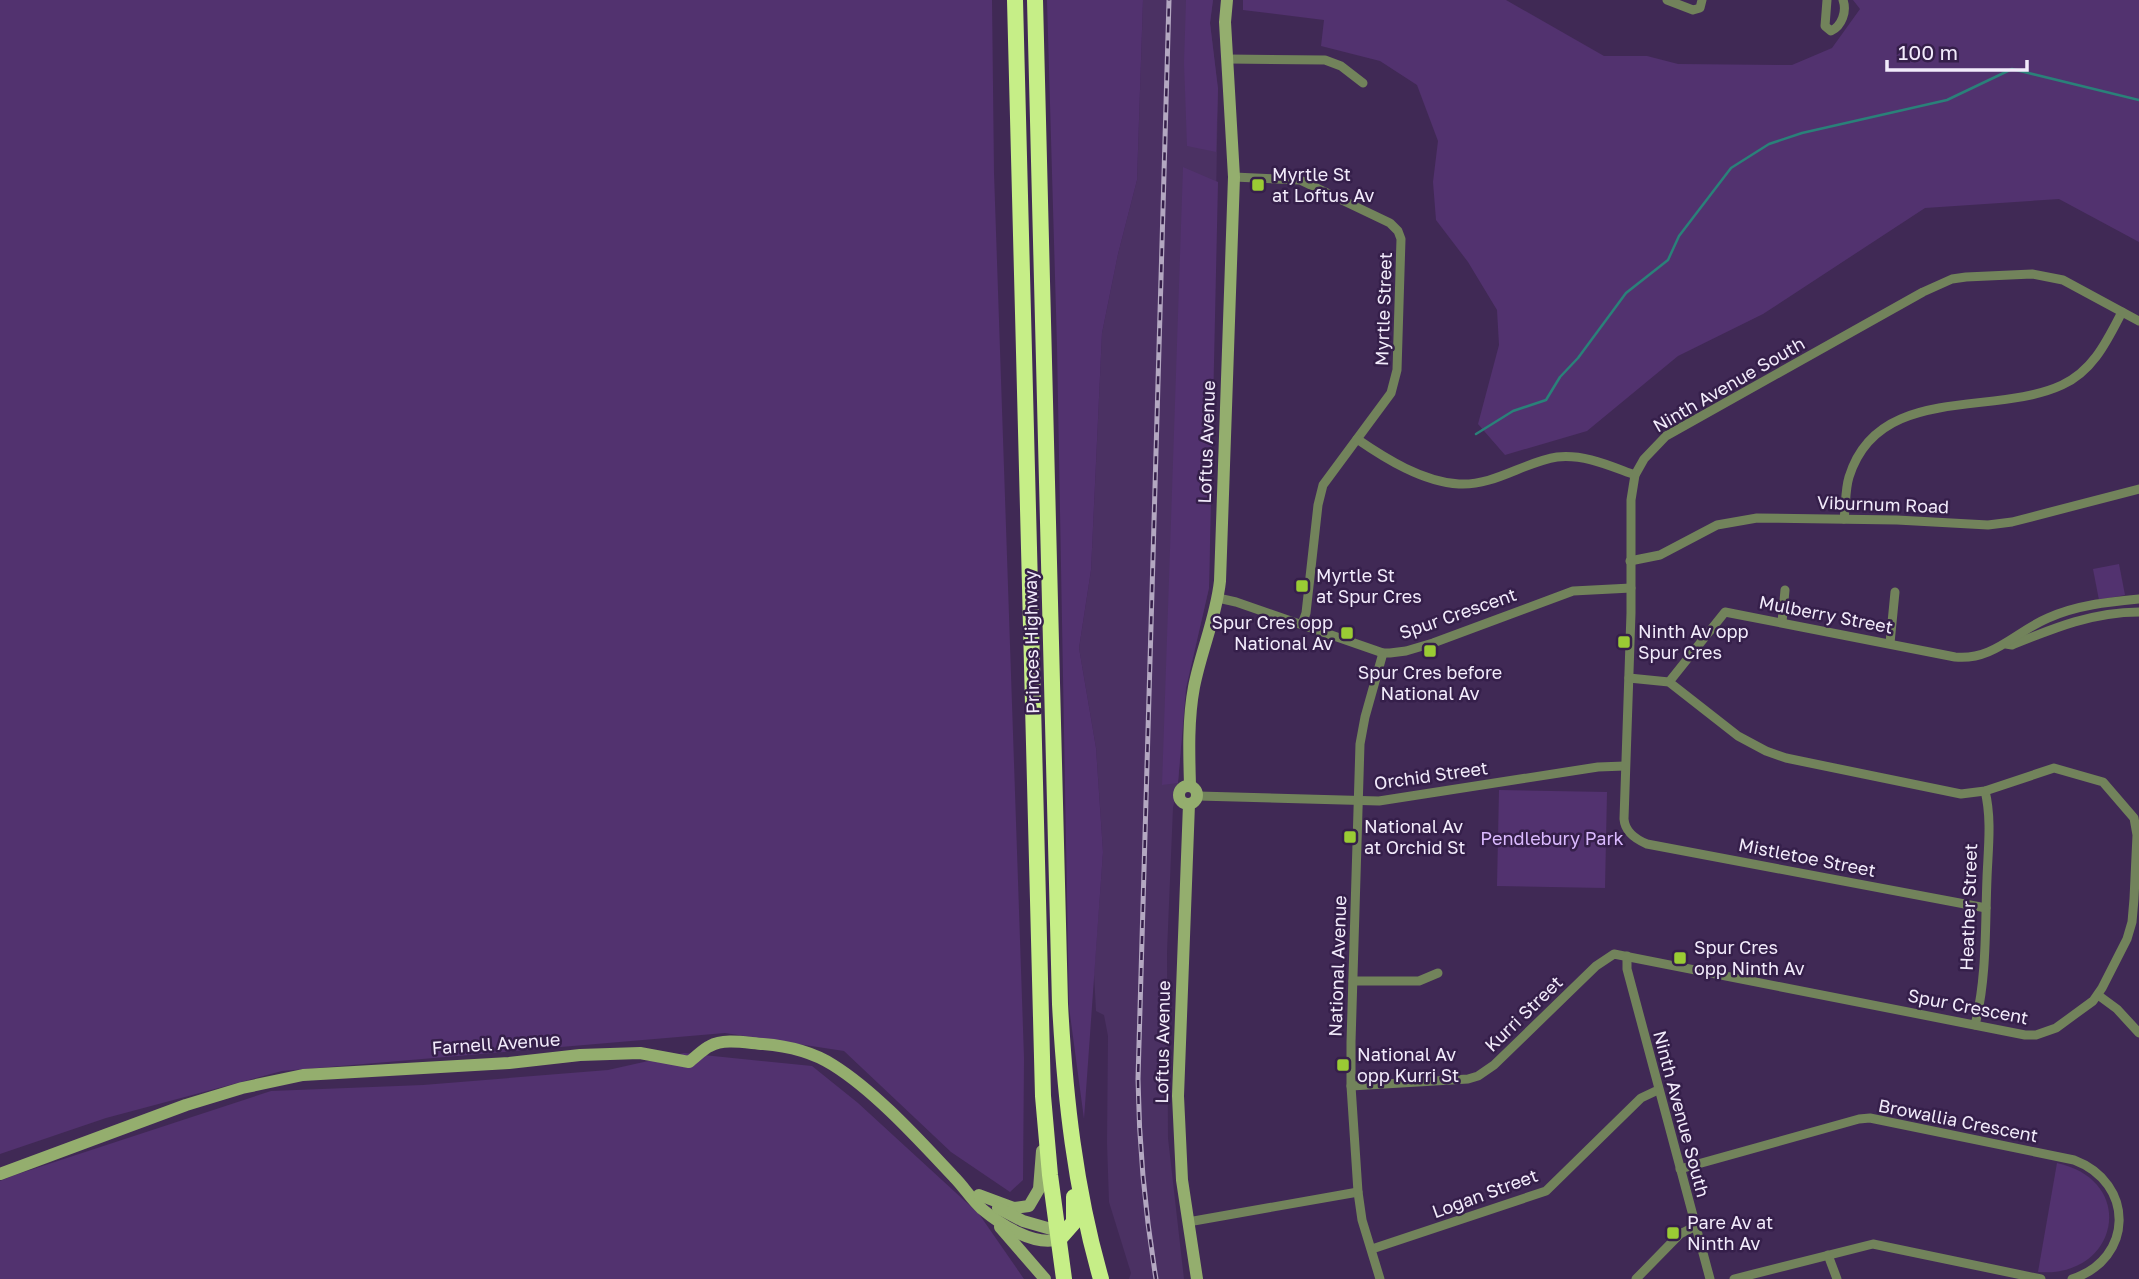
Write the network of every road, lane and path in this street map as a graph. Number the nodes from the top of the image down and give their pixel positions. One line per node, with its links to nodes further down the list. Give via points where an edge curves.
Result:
1 (1015, 0): 46 (highway, Princes Highway)
2 (1035, 0): 47 (highway, Princes Highway, via 1060,1004)
3 (1227, 0): 8 (main road, Loftus Avenue)
4 (1667, 0): 5 (street, via 1693,10 1700,8)
5 (1703, 0)
6 (1826, 0): 7 (street, via 1825,26 1831,31 1842,20)
7 (1843, 0)
8 (1227, 59): 9 (street, via 1325,60); 10 (main road, Loftus Avenue)
9 (1363, 83)
10 (1234, 177): 13 (street, Myrtle Street, via 1300,180 1398,231 1402,244 1395,386); 21 (main road, Loftus Avenue)
11 (2122, 312): 12 (street, Ninth Avenue South); 14 (street, Ninth Avenue South, via 2078,287 2046,276 1952,279 1666,436); 16 (street, via 2094,360 2063,384 2019,396 1921,411 1881,430 1853,465)
12 (2139, 321)
13 (1357, 439): 14 (street, via 1407,468 1450,483 1487,481 1557,457 1592,460); 25 (street, Myrtle Street, via 1329,475 1320,495)
14 (1635, 475): 17 (street, Ninth Avenue South)
15 (2139, 489): 16 (street, Viburnum Road, via 1988,525)
16 (1844, 519): 17 (street, Viburnum Road, via 1735,521 1717,525 1660,555)
17 (1630, 561): 18 (street, Ninth Avenue South)
18 (1631, 588): 28 (street, Spur Crescent, via 1573,591 1413,650); 29 (street, Ninth Avenue South)
19 (1785, 590): 24 (street)
20 (1895, 592): 26 (street)
21 (1218, 598): 25 (street, Spur Crescent); 33 (main road, Loftus Avenue, via 1193,691 1189,739)
22 (2139, 599): 27 (street, Mulberry Street, via 2062,612 2032,625)
23 (2139, 612): 27 (street, Mulberry Street, via 2101,614)
24 (1782, 622): 26 (street, Mulberry Street); 30 (street, Mulberry Street, via 1725,612)
25 (1302, 624): 28 (street, Spur Crescent)
26 (1890, 643): 27 (street, Mulberry Street, via 1964,658)
27 (2006, 644)
28 (1383, 653): 34 (street, National Avenue, via 1362,731)
29 (1629, 678): 30 (street); 31 (street, Ninth Avenue South)
30 (1669, 681): 32 (street, Spur Crescent, via 1738,736 1786,758 1961,794)
31 (1625, 766): 34 (street, Orchid Street); 36 (street, Ninth Avenue South)
32 (1985, 791): 35 (street, Spur Crescent, via 2061,769 2103,782); 37 (street, Heather Street, via 1989,808)
33 (1192, 795): 34 (street, Orchid Street); 54 (main road, Loftus Avenue, via 1178,1063)
34 (1359, 801): 40 (street, National Avenue)
35 (2137, 816): 41 (street, Spur Crescent, via 2131,930)
36 (1627, 830): 37 (street, Mistletoe Street, via 1647,844)
37 (1986, 908): 42 (street, Heather Street)
38 (1627, 956): 42 (street, Spur Crescent); 44 (street, Kurri Street, via 1606,957 1478,1076); 45 (street, Ninth Avenue South)
39 (1438, 973): 40 (street, via 1419,981)
40 (1353, 981): 44 (street, National Avenue)
41 (2098, 995): 42 (street, Spur Crescent, via 2056,1028 2036,1035); 43 (street)
42 (1975, 1025)
43 (2139, 1033)
44 (1352, 1086): 51 (street, National Avenue)
45 (1658, 1090): 48 (street, Ninth Avenue South); 57 (street, Logan Street, via 1641,1098 1546,1191)
46 (1043, 1096): 52 (main road, via 1041,1174 1034,1201 1025,1208 1014,1208); 56 (highway, Princes Highway)
47 (1069, 1125): 56 (highway, via 1076,1215 1073,1225); 59 (highway, Princes Highway)
48 (1680, 1169): 55 (street, Ninth Avenue South); 69 (street, Browallia Crescent, via 1870,1118 2074,1160 2104,1178 2116,1200 2119,1224 2108,1255 2092,1270)
49 (0, 1174): 50 (main road, Farnell Avenue, via 186,1105 275,1080 580,1055 640,1053 689,1062 711,1044 737,1042 796,1048 834,1066 880,1102)
50 (955, 1178): 52 (main road, Farnell Avenue); 53 (main road, Farnell Avenue)
51 (1358, 1192): 54 (street); 57 (street, National Avenue)
52 (979, 1195): 56 (main road, Farnell Avenue, via 1015,1218)
53 (981, 1208): 56 (main road, Farnell Avenue, via 1028,1236 1045,1241); 60 (main road)
54 (1188, 1222): 62 (main road, Loftus Avenue)
55 (1694, 1227): 64 (street, via 1680,1234); 65 (street, Ninth Avenue South)
56 (1060, 1235): 59 (highway, via 1087,1251); 61 (highway, Princes Highway)
57 (1372, 1249): 63 (street, National Avenue)
58 (1828, 1255): 66 (street); 67 (street); 68 (street, via 1882,1245)
59 (1100, 1276)
60 (1045, 1279)
61 (1064, 1279)
62 (1197, 1279)
63 (1380, 1279)
64 (1636, 1279)
65 (1710, 1279)
66 (1734, 1279)
67 (1837, 1279)
68 (2041, 1279)
69 (2072, 1279)

